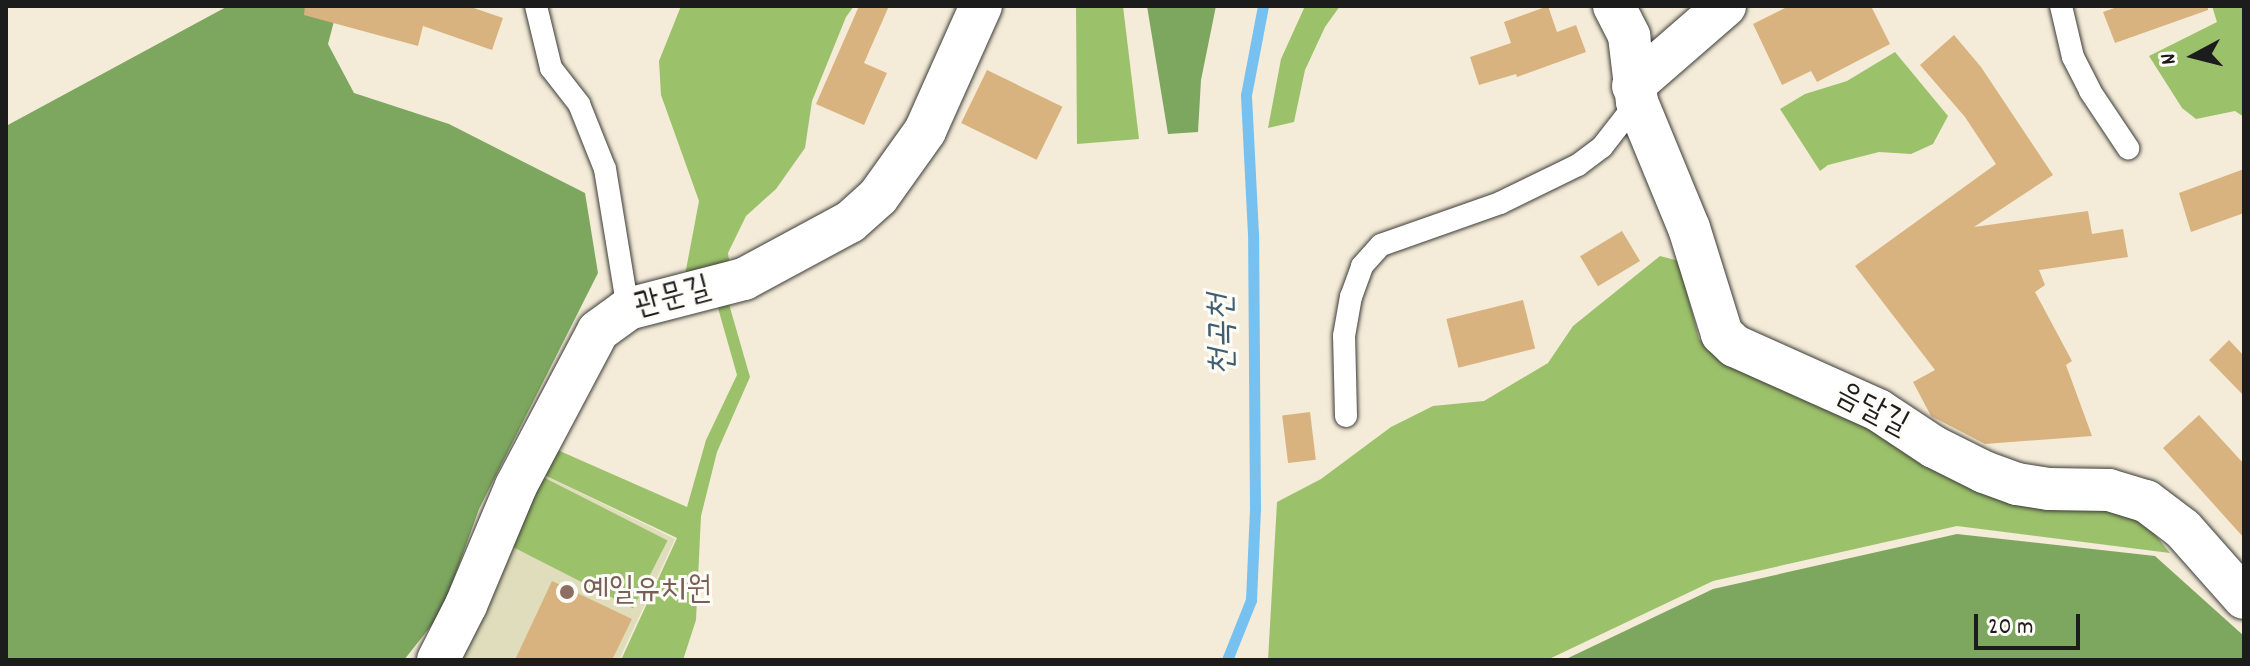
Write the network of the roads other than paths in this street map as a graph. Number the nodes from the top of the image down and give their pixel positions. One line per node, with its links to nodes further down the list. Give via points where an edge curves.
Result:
1 (536, 6): 8 (lane, via 551,68 579,104 605,169)
2 (981, 6): 8 (street, 관문길, via 925,131 878,197 850,222 744,279)
3 (1614, 6): 6 (street, 음달길, via 1629,36)
4 (1725, 6): 6 (street)
5 (2061, 6): 7 (lane, via 2073,57)
6 (1635, 94): 9 (lane, via 1602,147 1578,165 1500,203 1381,245 1362,266 1344,336); 10 (street, 음달길, via 1689,228 1722,334 1735,346 1878,410 1984,472 2017,484 2109,490 2146,501 2183,529)
7 (2128, 148)
8 (628, 309): 11 (street, 관문길, via 598,331 582,357 516,486)
9 (1346, 416)
10 (2244, 598)
11 (438, 660)

